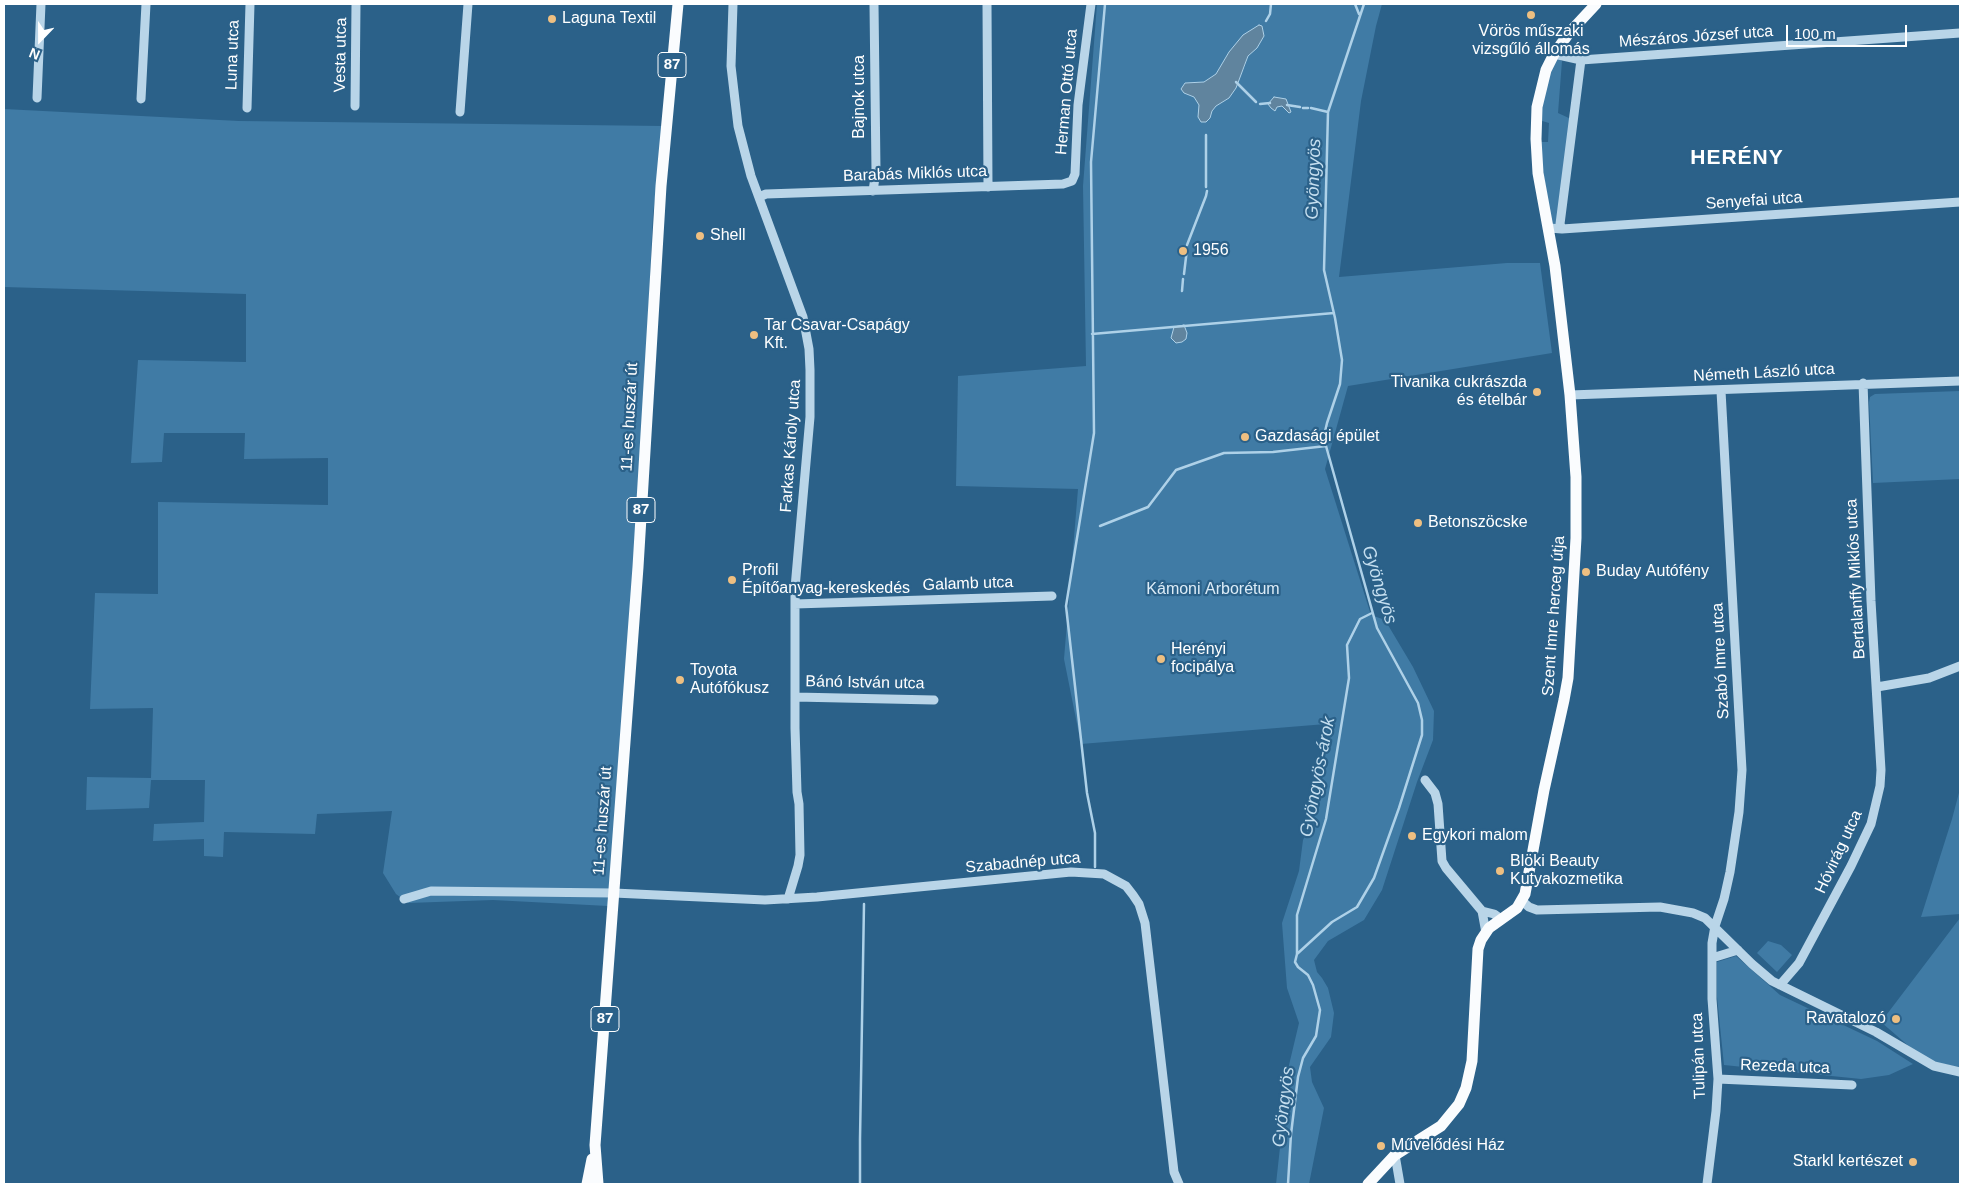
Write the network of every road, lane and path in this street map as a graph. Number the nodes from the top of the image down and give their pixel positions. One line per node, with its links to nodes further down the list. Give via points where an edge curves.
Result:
1 (41, 4): 15 (street)
2 (146, 4): 16 (street)
3 (250, 4): 18 (street, Luna utca)
4 (356, 4): 17 (street, Vesta utca)
5 (468, 4): 19 (street)
6 (678, 4): 38 (main road, 11-es huszár út / 87, via 661,186)
7 (733, 4): 23 (street, Farkas Károly utca, via 731,66 734,106)
8 (874, 4): 22 (street, Bajnok utca, via 876,171)
9 (988, 4): 21 (street)
10 (1091, 4): 20 (street, Herman Ottó utca)
11 (1596, 4): 13 (main road, Szent Imre herceg útja)
12 (1960, 33): 14 (street, Mészáros József utca)
13 (1554, 54): 14 (street, Mészáros József utca); 25 (main road, Szent Imre herceg útja, via 1539,91 1536,139 1538,173)
14 (1581, 60): 26 (street, via 1560,224)
15 (37, 98)
16 (141, 99)
17 (355, 106)
18 (247, 108)
19 (460, 112)
20 (1072, 182): 21 (street, Barabás Miklós utca)
21 (988, 187): 22 (street, Barabás Miklós utca)
22 (873, 191): 23 (street, Barabás Miklós utca, via 766,194)
23 (759, 197): 32 (street, Farkas Károly utca, via 803,317 809,350 810,417)
24 (1960, 202): 26 (street, Senyefai utca)
25 (1549, 228): 26 (street, Senyefai utca); 30 (main road, Szent Imre herceg útja)
26 (1562, 229)
27 (1960, 381): 28 (street, Németh László utca)
28 (1863, 383): 29 (street, Németh László utca); 34 (street, Bertalanffy Miklós utca)
29 (1720, 391): 30 (street, Németh László utca); 44 (street, Szabó Imre utca, via 1742,770 1730,872)
30 (1570, 395): 41 (main road, Szent Imre herceg útja, via 1577,523 1568,678)
31 (1052, 596): 32 (street, Galamb utca)
32 (795, 604): 35 (street, Farkas Károly utca)
33 (1960, 666): 34 (street, via 1929,678)
34 (1877, 687): 48 (street, Hóvirág utca, via 1881,770 1875,812 1812,940 1799,963)
35 (795, 697): 36 (street, Bánó István utca); 40 (street, Farkas Károly utca, via 800,855)
36 (934, 700)
37 (1425, 780): 42 (street, via 1435,793 1438,804 1442,861)
38 (614, 893): 39 (street, Szabadnép utca, via 431,891); 40 (street, Szabadnép utca); 52 (main road, 87)
39 (404, 899)
40 (788, 900): 56 (street, Szabadnép utca, via 1081,872 1104,874 1126,886 1139,904 1145,923 1174,1172)
41 (1522, 901): 43 (main road); 44 (street, via 1537,910 1677,909 1705,918)
42 (1482, 911): 43 (street); 45 (street)
43 (1501, 919): 45 (main road)
44 (1714, 926): 46 (street); 47 (street, Tulipán utca)
45 (1486, 933): 53 (main road, via 1476,962 1472,1060 1466,1088 1459,1104 1441,1126)
46 (1738, 950): 47 (street); 48 (street)
47 (1712, 958): 50 (street, Tulipán utca)
48 (1780, 985): 49 (street, via 1876,1032 1934,1066)
49 (1960, 1072)
50 (1718, 1080): 51 (street, Rezeda utca); 59 (street, Tulipán utca)
51 (1852, 1085)
52 (595, 1145): 54 (main road, 87); 55 (main road, 87)
53 (1395, 1155): 57 (main road); 58 (street)
54 (587, 1184)
55 (598, 1184)
56 (1179, 1184)
57 (1368, 1184)
58 (1400, 1184)
59 (1707, 1184)

